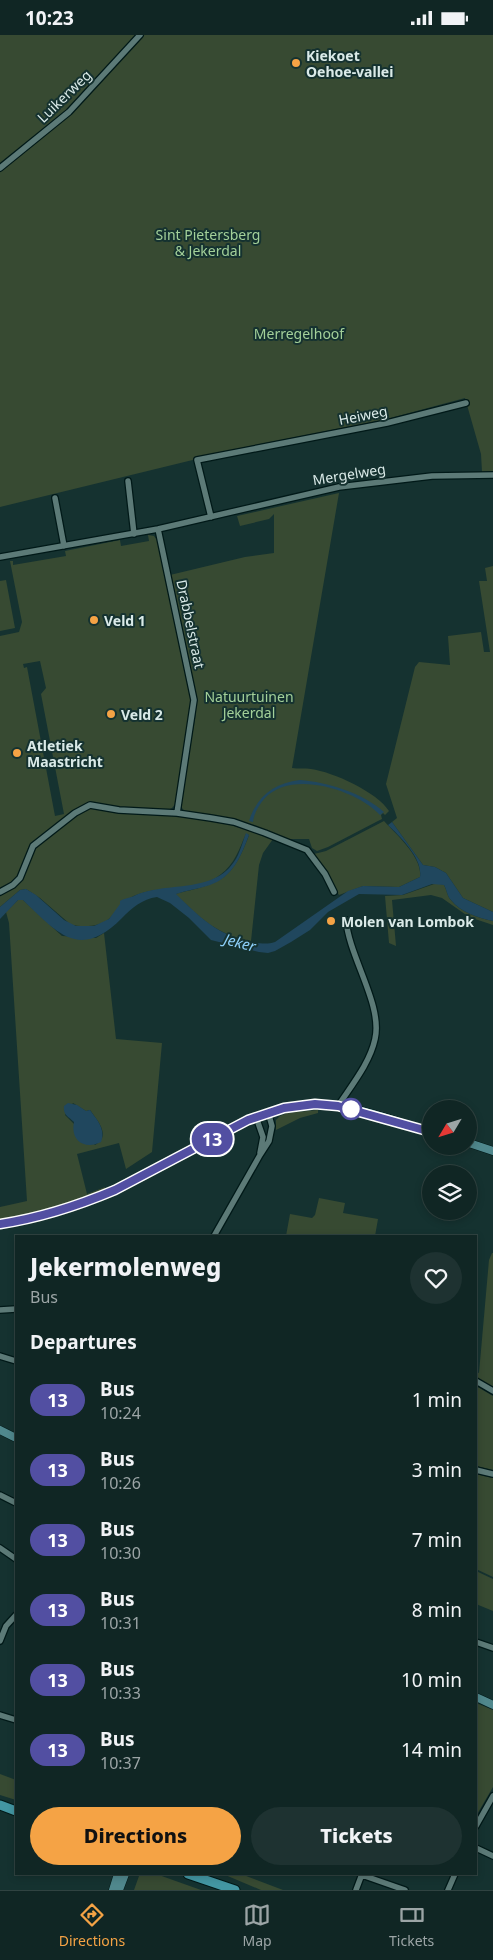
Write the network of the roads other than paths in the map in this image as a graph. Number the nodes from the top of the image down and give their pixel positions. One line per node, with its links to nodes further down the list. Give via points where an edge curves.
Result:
1 (140, 35): 2 (street, Luikerweg, via 70,112)
2 (0, 168)
3 (466, 403): 7 (street, Heiweg, via 387,423 265,443 198,459)
4 (493, 475): 7 (street, Mergelweg, via 432,475 345,485)
5 (128, 481): 9 (street)
6 (55, 498): 10 (street)
7 (211, 517): 8 (street, Mergelweg)
8 (158, 529): 9 (street, Mergelweg); 12 (street, Drabbelstraat, via 194,699)
9 (134, 534): 10 (street, Mergelweg)
10 (64, 546): 11 (street, Mergelweg)
11 (0, 557)
12 (177, 813): 13 (street, via 88,806 33,846 21,877); 14 (street, via 234,822 304,848 320,867)
13 (0, 892)
14 (334, 892)
15 (346, 921): 16 (street, via 376,1018 376,1037 370,1054)
16 (338, 1106): 17 (main road, via 315,1104); 19 (main road)
17 (268, 1112): 18 (main road); 22 (street, via 272,1134)
18 (256, 1117): 22 (street, via 263,1137); 23 (main road, via 115,1190 73,1207)
19 (422, 1129)
20 (478, 1146): 21 (main road)
21 (493, 1151)
22 (260, 1155): 24 (street)
23 (0, 1224)
24 (215, 1235)
25 (15, 1309): 26 (street)
26 (0, 1310)
27 (0, 1356): 28 (street)
28 (15, 1361)
29 (477, 1382): 30 (street)
30 (493, 1391)
31 (0, 1430): 32 (main road)
32 (15, 1438)
33 (477, 1470): 34 (street)
34 (493, 1474)
35 (0, 1495): 36 (street)
36 (15, 1502)
37 (0, 1548): 38 (street)
38 (15, 1558)
39 (15, 1616): 40 (street, via 6,1626)
40 (0, 1641)
41 (477, 1642): 42 (street)
42 (493, 1648)
43 (477, 1697): 44 (main road)
44 (493, 1705)
45 (0, 1715): 46 (street)
46 (15, 1720)
47 (493, 1795): 50 (street)
48 (0, 1805): 49 (main road)
49 (15, 1811)
50 (477, 1824)
51 (477, 1848): 52 (street)
52 (493, 1856)
53 (118, 1875): 59 (main road)
54 (125, 1875): 60 (main road)
55 (191, 1875): 61 (main road)
56 (362, 1875): 62 (street)
57 (365, 1875): 63 (street)
58 (455, 1875): 64 (street)
59 (113, 1890)
60 (119, 1890)
61 (236, 1890)
62 (356, 1890)
63 (404, 1890)
64 (448, 1890)

